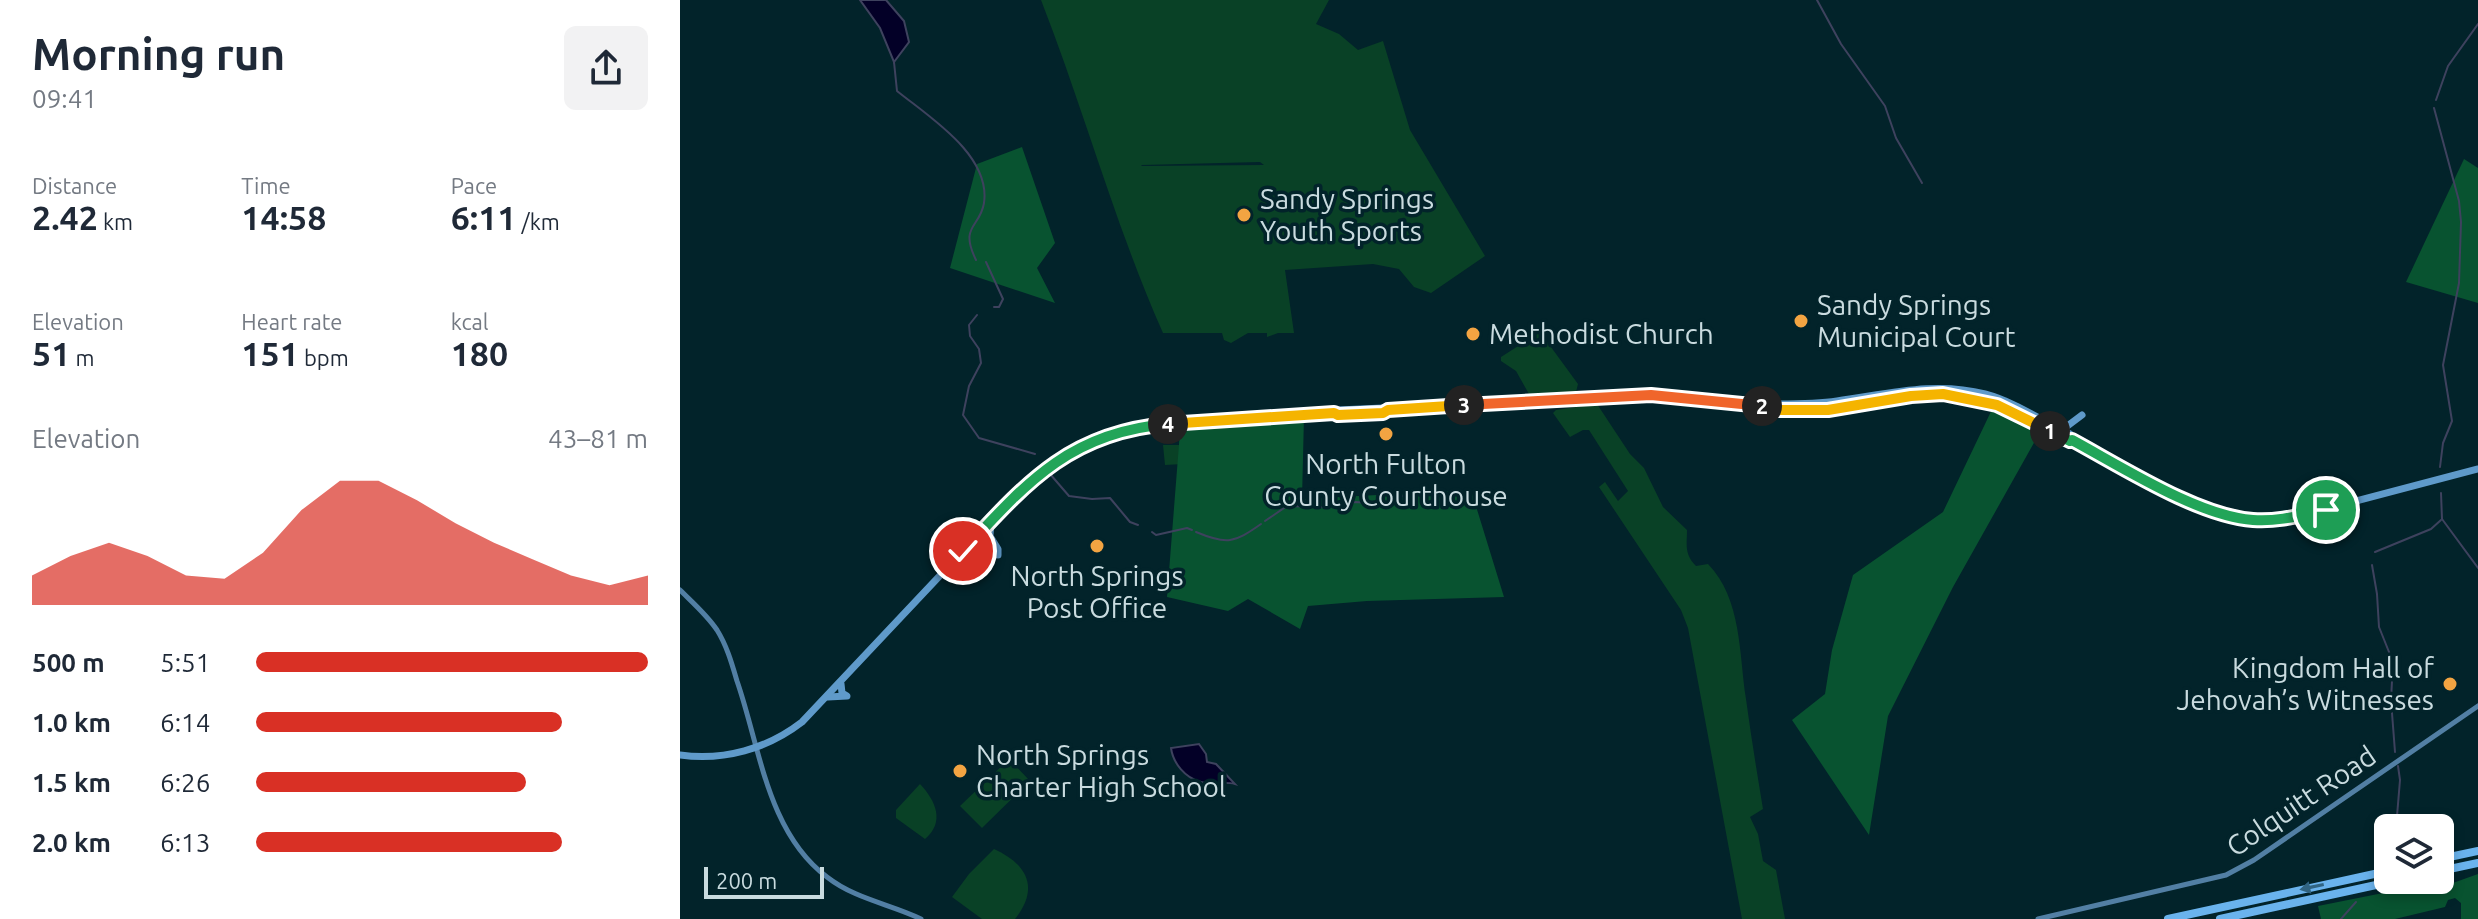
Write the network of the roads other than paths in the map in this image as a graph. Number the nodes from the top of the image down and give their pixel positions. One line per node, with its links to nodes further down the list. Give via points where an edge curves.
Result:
1 (1773, 407): 3 (main road, via 1951,388 1996,398); 4 (main road, via 1820,410 1950,394 1997,405); 6 (main road, via 1651,395 1165,424 1108,435 1050,464)
2 (2082, 415): 3 (main road)
3 (2062, 430): 4 (main road)
4 (2072, 440): 5 (main road, via 2201,507 2249,520 2299,516)
5 (2478, 469)
6 (991, 521): 8 (main road, via 990,536); 9 (main road)
7 (992, 546): 9 (main road, via 980,544)
8 (998, 555)
9 (956, 558): 12 (main road, via 841,684 847,696 828,697 795,728)
10 (680, 590): 12 (street, via 724,644)
11 (2478, 706): 21 (street, Colquitt Road, via 2226,875)
12 (756, 748): 13 (main road, via 718,756); 20 (street, via 787,829 814,867 849,891)
13 (680, 755)
14 (2478, 851): 15 (highway)
15 (2454, 856)
16 (2478, 863): 17 (highway)
17 (2454, 868)
18 (2374, 874): 22 (highway, one-way to 22)
19 (2374, 885): 23 (highway)
20 (921, 919)
21 (2038, 919)
22 (2168, 919)
23 (2220, 919)

